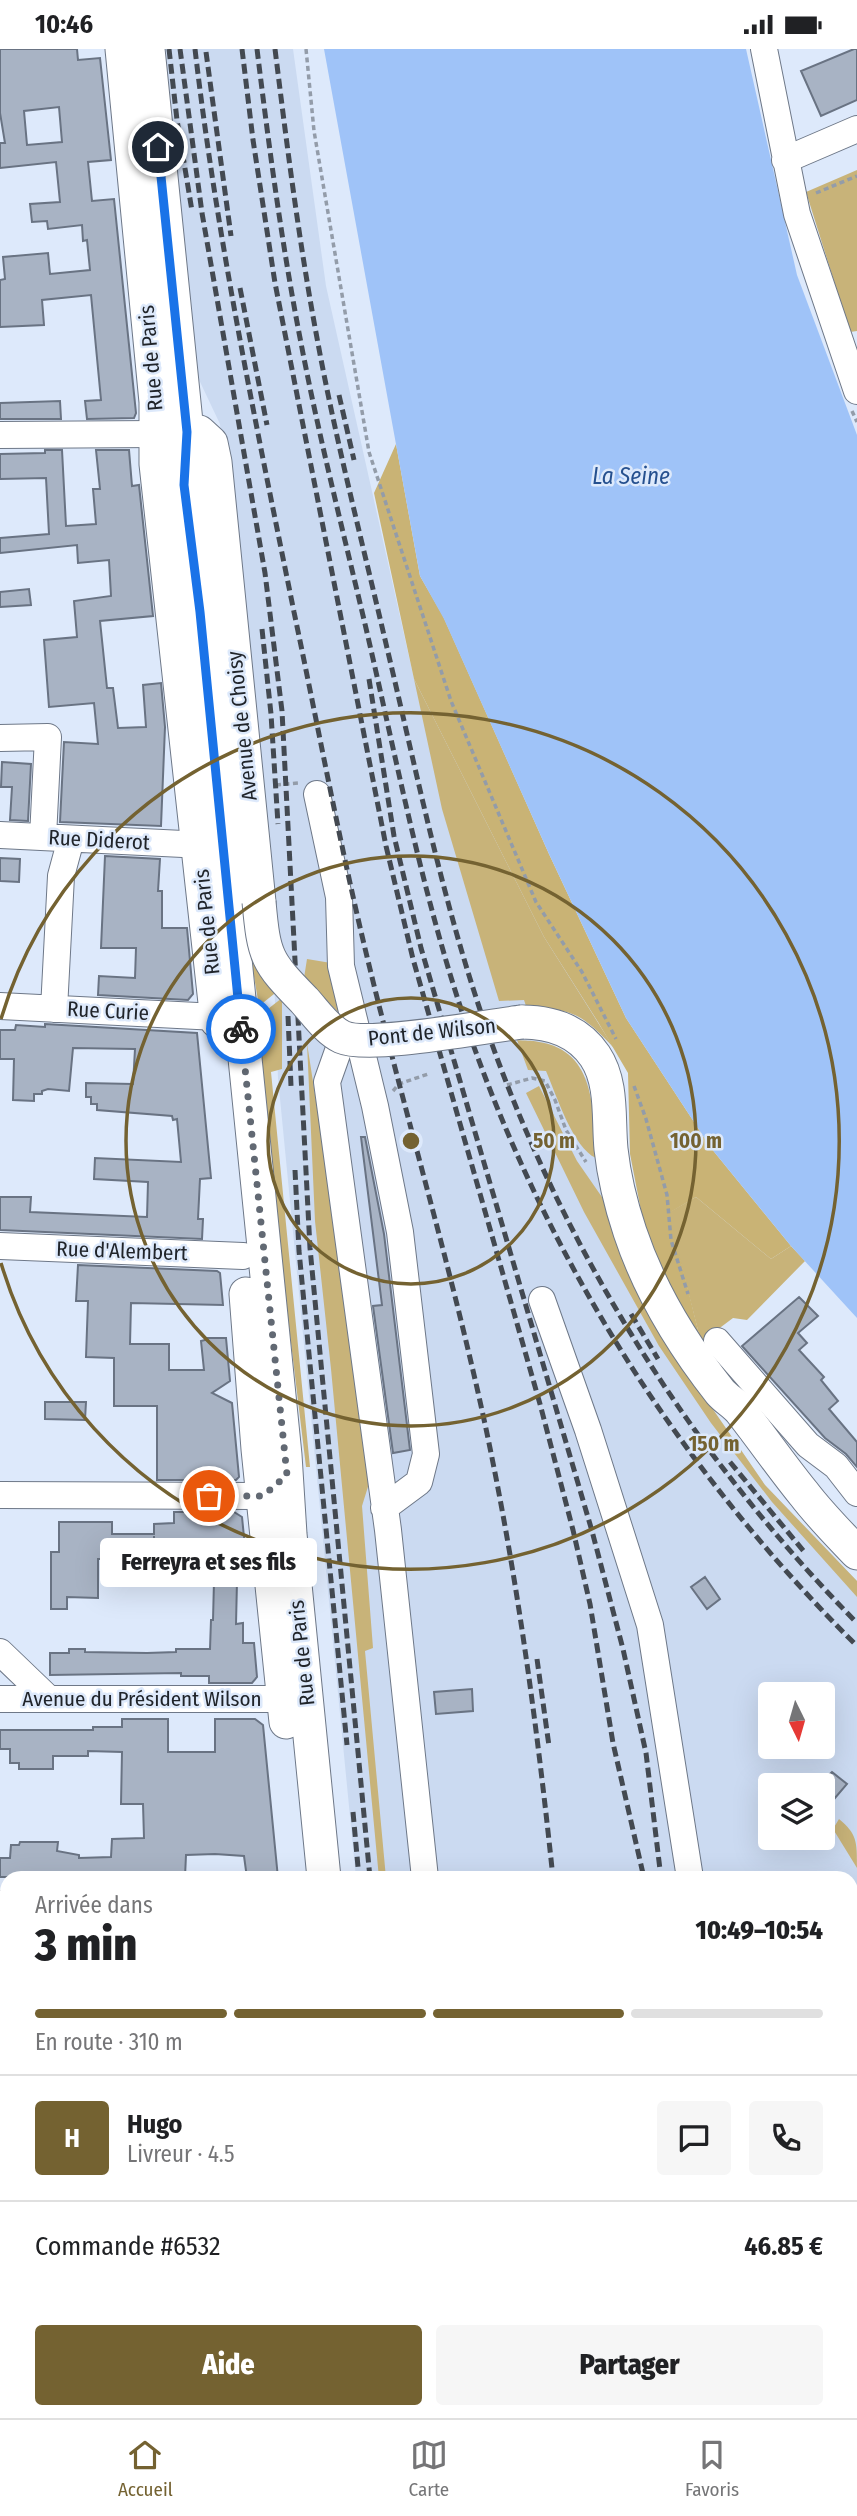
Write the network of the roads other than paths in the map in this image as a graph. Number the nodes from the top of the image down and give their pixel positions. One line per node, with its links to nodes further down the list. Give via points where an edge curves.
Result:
1 (122, 49): 7 (main road, Rue de Paris, via 156,402)
2 (148, 49): 7 (main road, Rue de Paris)
3 (764, 49): 5 (street)
4 (857, 129): 5 (street)
5 (785, 160): 6 (street, via 797,213)
6 (854, 376)
7 (171, 433): 8 (street); 14 (main road, Rue de Paris, via 157,478); 18 (main road, Avenue de Choisy, bridge, via 199,432 211,443 215,461 265,949 273,968); 25 (main road, Rue de Paris, via 184,485 201,625)
8 (0, 435)
9 (0, 738): 12 (street, via 48,737)
10 (317, 794): 28 (street, via 339,897 341,966 400,1232 425,1454 419,1482)
11 (0, 835): 12 (street, Rue Diderot)
12 (43, 837): 13 (street, Rue Diderot)
13 (71, 839): 14 (street, Rue Diderot); 16 (street, via 61,876)
14 (198, 843): 17 (main road, Rue de Paris)
15 (0, 1006): 16 (street, Rue Curie)
16 (54, 1009): 17 (street, Rue Curie)
17 (217, 1017): 20 (main road, Rue de Paris)
18 (343, 1037): 24 (main road, Pont de Wilson, bridge, via 380,1041 522,1022 546,1023 568,1031 587,1046 601,1067 615,1174 630,1232 647,1273 722,1395 729,1414); 28 (street, via 327,1082)
19 (0, 1246): 20 (street, Rue d'Alembert)
20 (243, 1256): 25 (main road, Rue de Paris)
21 (542, 1300): 38 (street, via 650,1625)
22 (717, 1341): 23 (street)
23 (807, 1445): 24 (street); 26 (street, via 836,1466)
24 (780, 1473): 29 (main road); 30 (main road)
25 (275, 1486): 27 (street); 34 (main road, Rue de Paris); 36 (main road, Rue de Paris, via 290,1534)
26 (857, 1493)
27 (0, 1495)
28 (384, 1508): 37 (street)
29 (857, 1553)
30 (857, 1572)
31 (0, 1652): 33 (street)
32 (0, 1699): 33 (street, Avenue du Président Wilson)
33 (49, 1699): 34 (street, Avenue du Président Wilson)
34 (284, 1699): 35 (main road, Rue de Paris)
35 (301, 1871)
36 (323, 1871)
37 (424, 1871)
38 (689, 1871)

